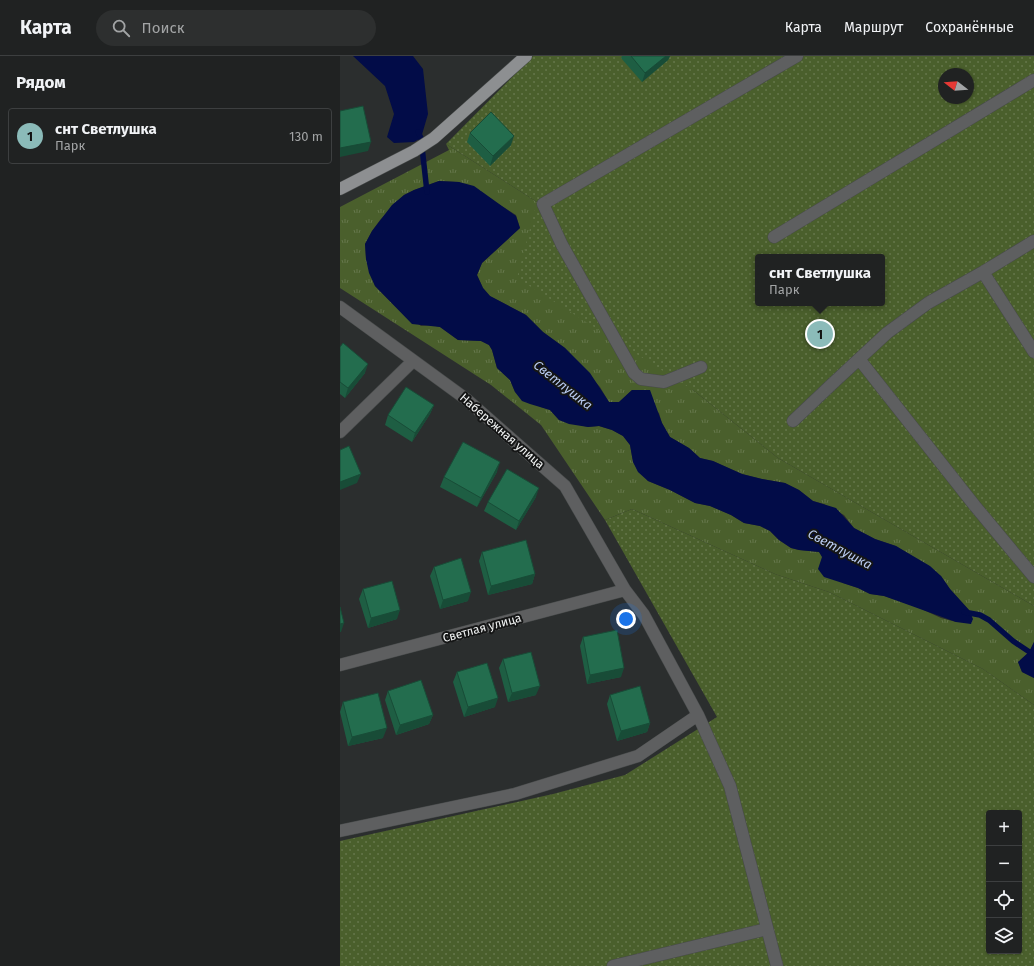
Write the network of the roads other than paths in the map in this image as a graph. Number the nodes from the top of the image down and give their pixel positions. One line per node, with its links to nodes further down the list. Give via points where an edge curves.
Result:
1 (526, 56): 4 (main road, via 434,138)
2 (797, 56): 12 (street, via 543,204 562,245 634,373 641,379 664,382)
3 (1034, 80): 5 (street)
4 (340, 189)
5 (774, 238)
6 (1034, 242): 7 (street)
7 (983, 272): 9 (street); 10 (street, via 928,303 887,333)
8 (340, 307): 11 (street, Набережная улица)
9 (1034, 352)
10 (858, 359): 13 (street); 15 (street)
11 (413, 361): 14 (street); 16 (street, Набережная улица, via 466,399 565,486)
12 (701, 367)
13 (793, 421)
14 (340, 432)
15 (1034, 577)
16 (625, 590): 17 (street, Светлая улица); 18 (street, Набережная улица, via 644,615)
17 (340, 665)
18 (698, 715): 19 (street, via 638,756 515,794); 20 (street, Набережная улица, via 730,786)
19 (340, 831)
20 (767, 929): 21 (street); 22 (street, Набережная улица)
21 (613, 966)
22 (777, 966)

